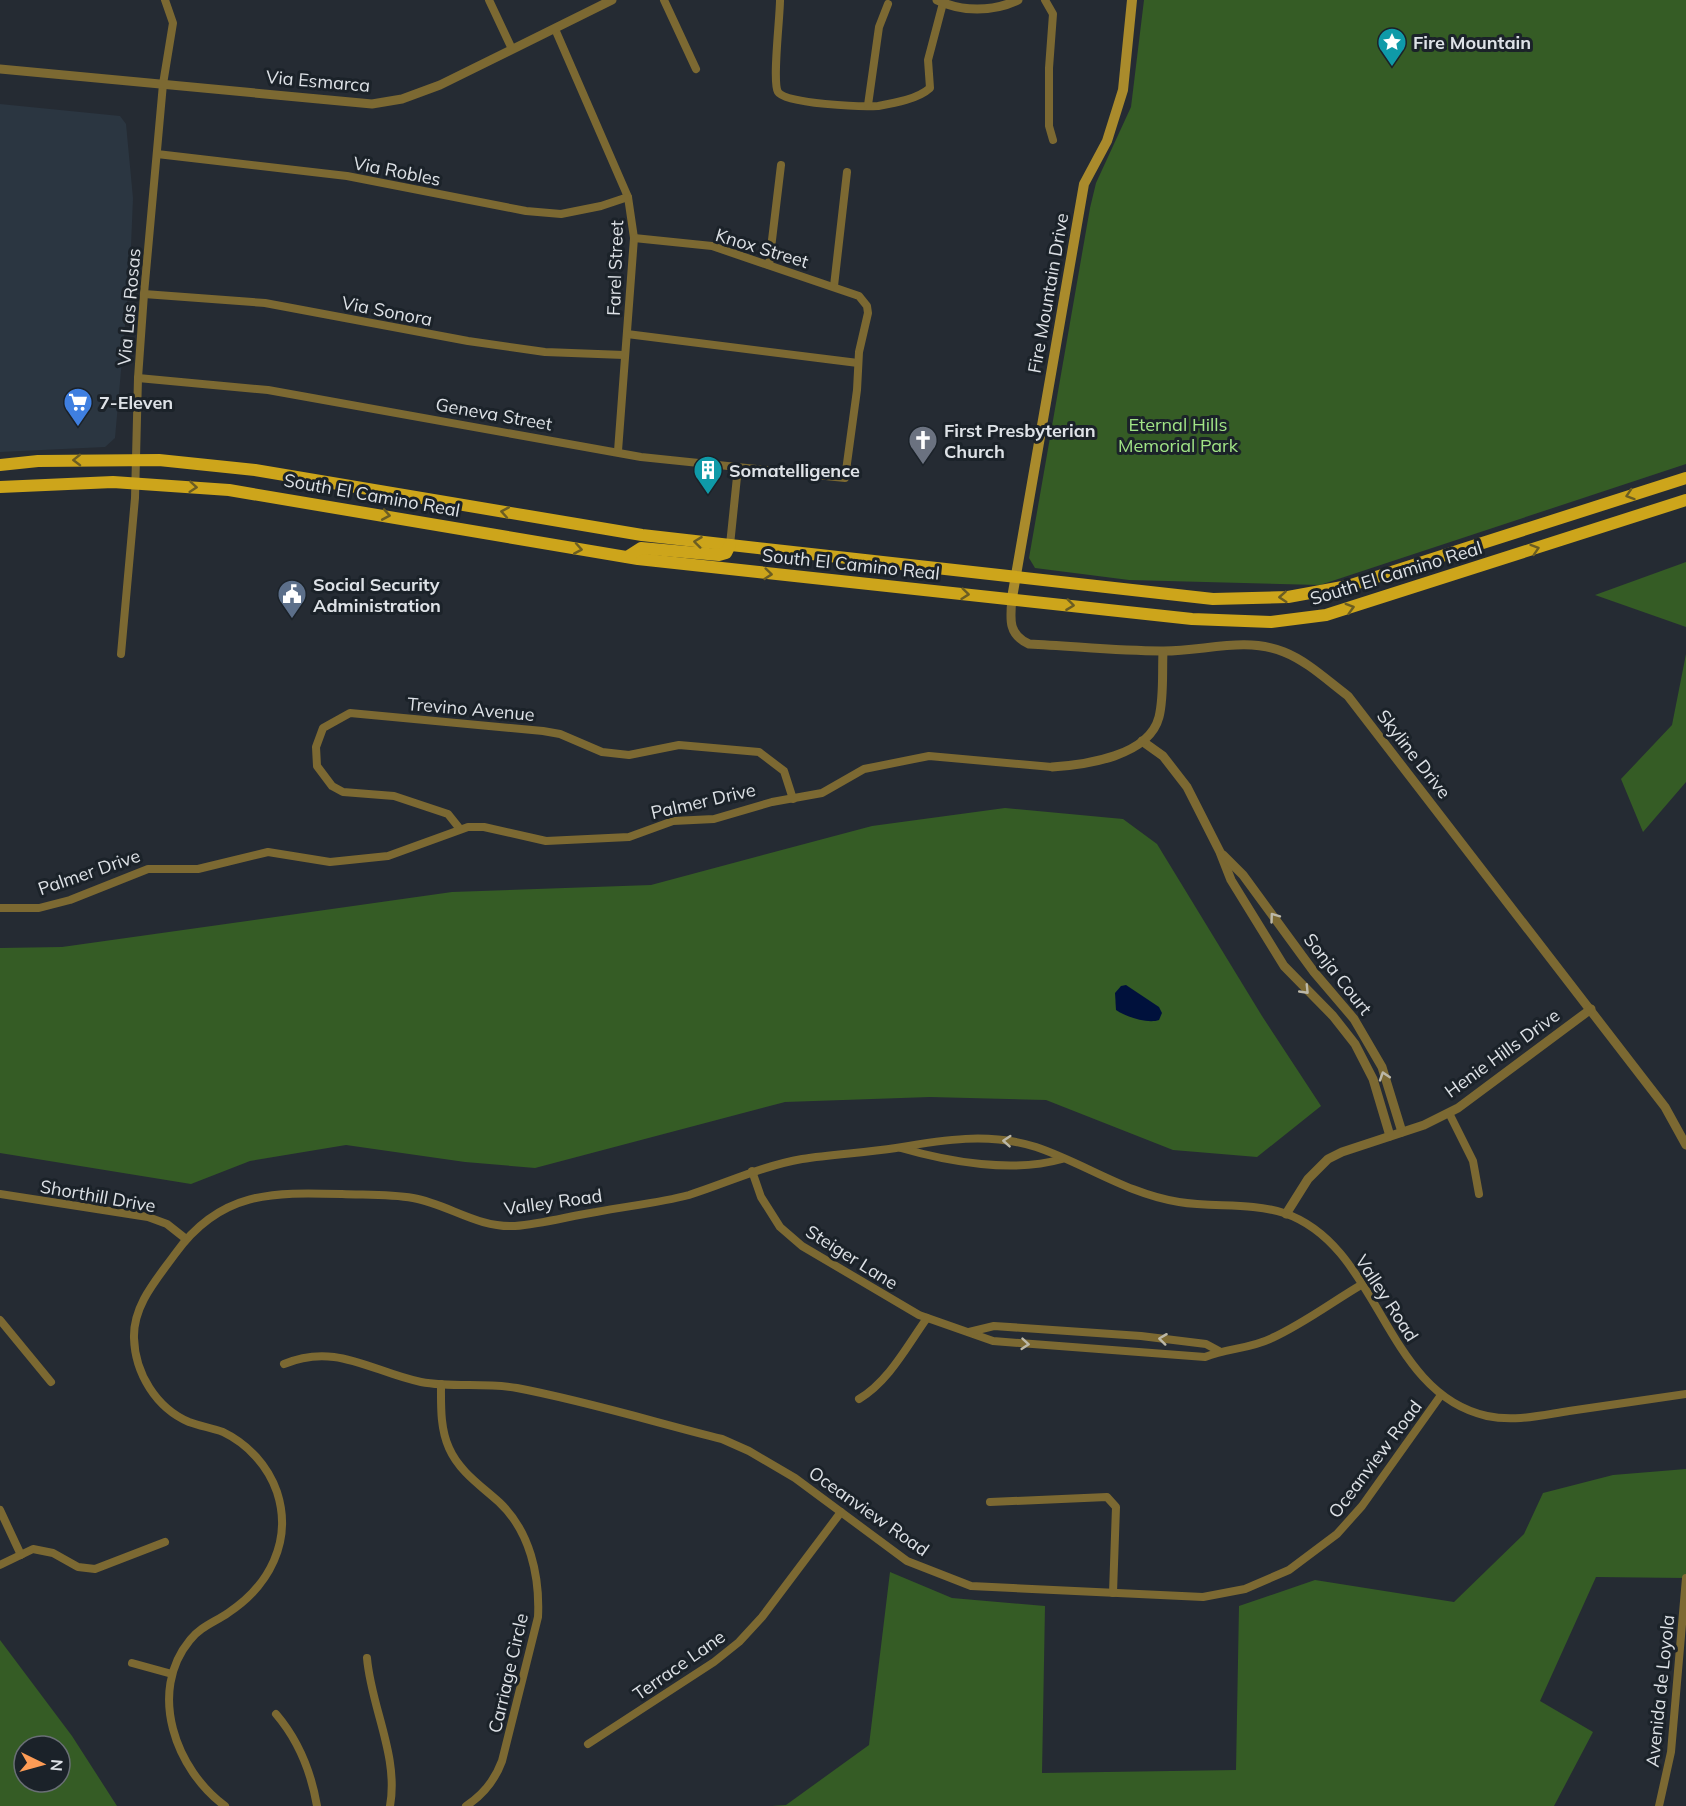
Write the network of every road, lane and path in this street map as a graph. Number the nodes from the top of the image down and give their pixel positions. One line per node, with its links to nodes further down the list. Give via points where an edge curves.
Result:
1 (165, 0): 15 (street, Via Las Rosas, via 173,23)
2 (489, 0): 12 (street)
3 (612, 0): 11 (street, Via Esmarca)
4 (664, 0): 14 (street)
5 (780, 0): 16 (street, via 775,81 781,96)
6 (1018, 0): 9 (street, via 991,9 957,8)
7 (1045, 0): 17 (street, via 1053,14 1048,68 1049,126)
8 (1132, 0): 40 (main road, Fire Mountain Drive, via 1123,90 1115,121 1084,184)
9 (940, 2): 16 (street, via 928,60 930,88 922,95)
10 (888, 4): 16 (street, via 879,27)
11 (555, 29): 12 (street, Via Esmarca); 21 (street, Farel Street)
12 (512, 49): 15 (street, Via Esmarca, via 440,85 402,99 372,104)
13 (0, 69): 15 (street, Via Esmarca)
14 (696, 69)
15 (163, 84): 18 (street, Via Las Rosas)
16 (868, 105)
17 (1053, 140)
18 (157, 154): 21 (street, Via Robles, via 347,176 549,213 601,206); 25 (street, Via Las Rosas)
19 (781, 165): 23 (street)
20 (848, 172): 24 (street)
21 (628, 196): 22 (street, Farel Street)
22 (634, 238): 23 (street, Knox Street, via 712,246); 26 (street, Farel Street)
23 (769, 265): 24 (street, Knox Street)
24 (834, 286): 28 (street, Knox Street, via 859,296 867,306)
25 (144, 294): 27 (street, Via Sonora, via 265,303 545,352); 29 (street, Via Las Rosas)
26 (627, 334): 27 (street, Farel Street); 28 (street)
27 (624, 355): 30 (street, Farel Street)
28 (858, 363): 33 (street, Geneva Street, via 845,478)
29 (138, 378): 30 (street, Geneva Street, via 268,390); 31 (street, Via Las Rosas)
30 (618, 451): 33 (street, Geneva Street, via 641,458)
31 (135, 460): 32 (main road, South El Camino Real, one-way to 32); 35 (street, Via Las Rosas); 38 (main road, South El Camino Real, one-way to 31, via 613,531 255,470)
32 (0, 465)
33 (738, 467): 38 (street)
34 (1686, 477): 40 (main road, South El Camino Real, one-way to 40, via 1316,593 1214,599)
35 (135, 483): 36 (main road, South El Camino Real); 39 (main road, South El Camino Real, one-way to 39, via 294,499); 43 (street, Via Las Rosas)
36 (0, 487)
37 (1686, 500): 41 (main road, South El Camino Real, one-way to 37, via 1212,621 1289,621 1356,607)
38 (730, 545): 39 (main road, via 726,553 719,555 641,548); 40 (main road, South El Camino Real)
39 (627, 557): 41 (main road, South El Camino Real, one-way to 41)
40 (1015, 577): 41 (main road, Fire Mountain Drive)
41 (1012, 598): 42 (street, Skyline Drive, via 1010,623 1018,639 1029,644)
42 (1163, 652): 44 (street, Palmer Drive, via 1159,716 1153,731); 50 (street, Skyline Drive, via 1231,645 1284,652 1348,696)
43 (121, 654)
44 (1142, 741): 45 (street, Palmer Drive, via 1138,747 1117,756); 48 (street, Sonja Court, via 1162,756 1187,787)
45 (1052, 767): 46 (street, Palmer Drive, via 929,756 864,769 822,793)
46 (793, 799): 47 (street, Palmer Drive, via 714,819 673,821 629,837 546,841 484,827); 47 (street, Trevino Avenue, via 784,771 759,752 679,745 629,755 602,752 543,730 350,713 323,728 316,747 317,766 332,786 343,792 394,796 437,810 448,814)
47 (460, 829): 49 (street, Palmer Drive, via 388,856 330,862 268,852 198,869 148,868 70,900 39,908)
48 (1220, 852): 52 (street, Sonja Court, one-way to 48, via 1382,1067 1354,1019 1243,875); 53 (street, Sonja Court, one-way to 53, via 1231,880 1284,966 1355,1044 1373,1079)
49 (0, 908)
50 (1591, 1009): 51 (street, Henie Hills Drive); 54 (street, Skyline Drive, via 1665,1107)
51 (1449, 1113): 52 (street, Henie Hills Drive); 59 (street, via 1473,1161)
52 (1402, 1132): 53 (street, Henie Hills Drive)
53 (1390, 1136): 60 (street, Henie Hills Drive, via 1328,1159 1308,1179)
54 (1686, 1145)
55 (900, 1147): 56 (street, Valley Road, via 922,1154 1003,1164 1042,1165); 56 (street, Valley Road, one-way to 55, via 1016,1141 951,1138); 57 (street, Valley Road, via 800,1159)
56 (1062, 1159): 60 (street, Valley Road, via 1125,1187 1177,1202 1253,1206)
57 (752, 1171): 61 (street, Valley Road, via 687,1196 513,1226 483,1224 418,1198 281,1192 250,1197 228,1206); 63 (street, Steiger Lane, via 761,1197 787,1233 812,1252)
58 (0, 1194): 61 (street, Shorthill Drive, via 148,1216)
59 (1479, 1194)
60 (1286, 1214): 62 (street, Valley Road, via 1328,1240)
61 (186, 1239): 83 (street, via 145,1296 135,1325 139,1368 151,1392 173,1413 224,1433 249,1449 265,1467 283,1516 281,1543 260,1587 229,1613 202,1628 190,1640)
62 (1361, 1285): 66 (street, Steiger Lane, via 1273,1338 1245,1349); 71 (street, Valley Road, via 1415,1369)
63 (927, 1318): 65 (street, Steiger Lane); 72 (street, via 882,1380)
64 (0, 1320): 68 (street)
65 (968, 1332): 66 (street, Steiger Lane, one-way to 65, via 1206,1344 1129,1335 994,1326); 66 (street, Steiger Lane, one-way to 66, via 993,1341 1132,1352 1205,1357)
66 (1220, 1351)
67 (284, 1364): 69 (street, Oceanview Road, via 298,1358 332,1355 393,1375)
68 (51, 1382)
69 (441, 1384): 75 (street, Oceanview Road, via 518,1388 722,1439 795,1478); 89 (street, Carriage Circle, via 442,1422 448,1448 462,1470 513,1518 527,1542 539,1596 538,1617 502,1761 497,1775)
70 (1686, 1394): 71 (street, Valley Road, via 1525,1419 1484,1416)
71 (1441, 1395): 80 (street, Oceanview Road, via 1362,1506 1337,1534 1289,1570 1245,1589 1203,1597)
72 (859, 1399)
73 (990, 1502): 80 (street, via 1107,1497 1116,1507)
74 (0, 1510): 77 (street)
75 (841, 1512): 80 (street, Oceanview Road, via 907,1561 971,1586); 85 (street, Terrace Lane, via 762,1617 738,1642 714,1662)
76 (165, 1542): 77 (street, via 95,1569 78,1568 53,1553 33,1550)
77 (21, 1556): 78 (street)
78 (0, 1565)
79 (1686, 1578): 90 (street, Avenida de Loyola, via 1671,1752)
80 (1113, 1593)
81 (367, 1658): 88 (street, via 369,1685 391,1765)
82 (132, 1663): 83 (street)
83 (172, 1674): 86 (street, via 170,1722 176,1742 191,1770 211,1796)
84 (276, 1714): 87 (street, via 292,1733 312,1777)
85 (588, 1744)
86 (225, 1806)
87 (317, 1806)
88 (390, 1806)
89 (466, 1806)
90 (1659, 1806)

